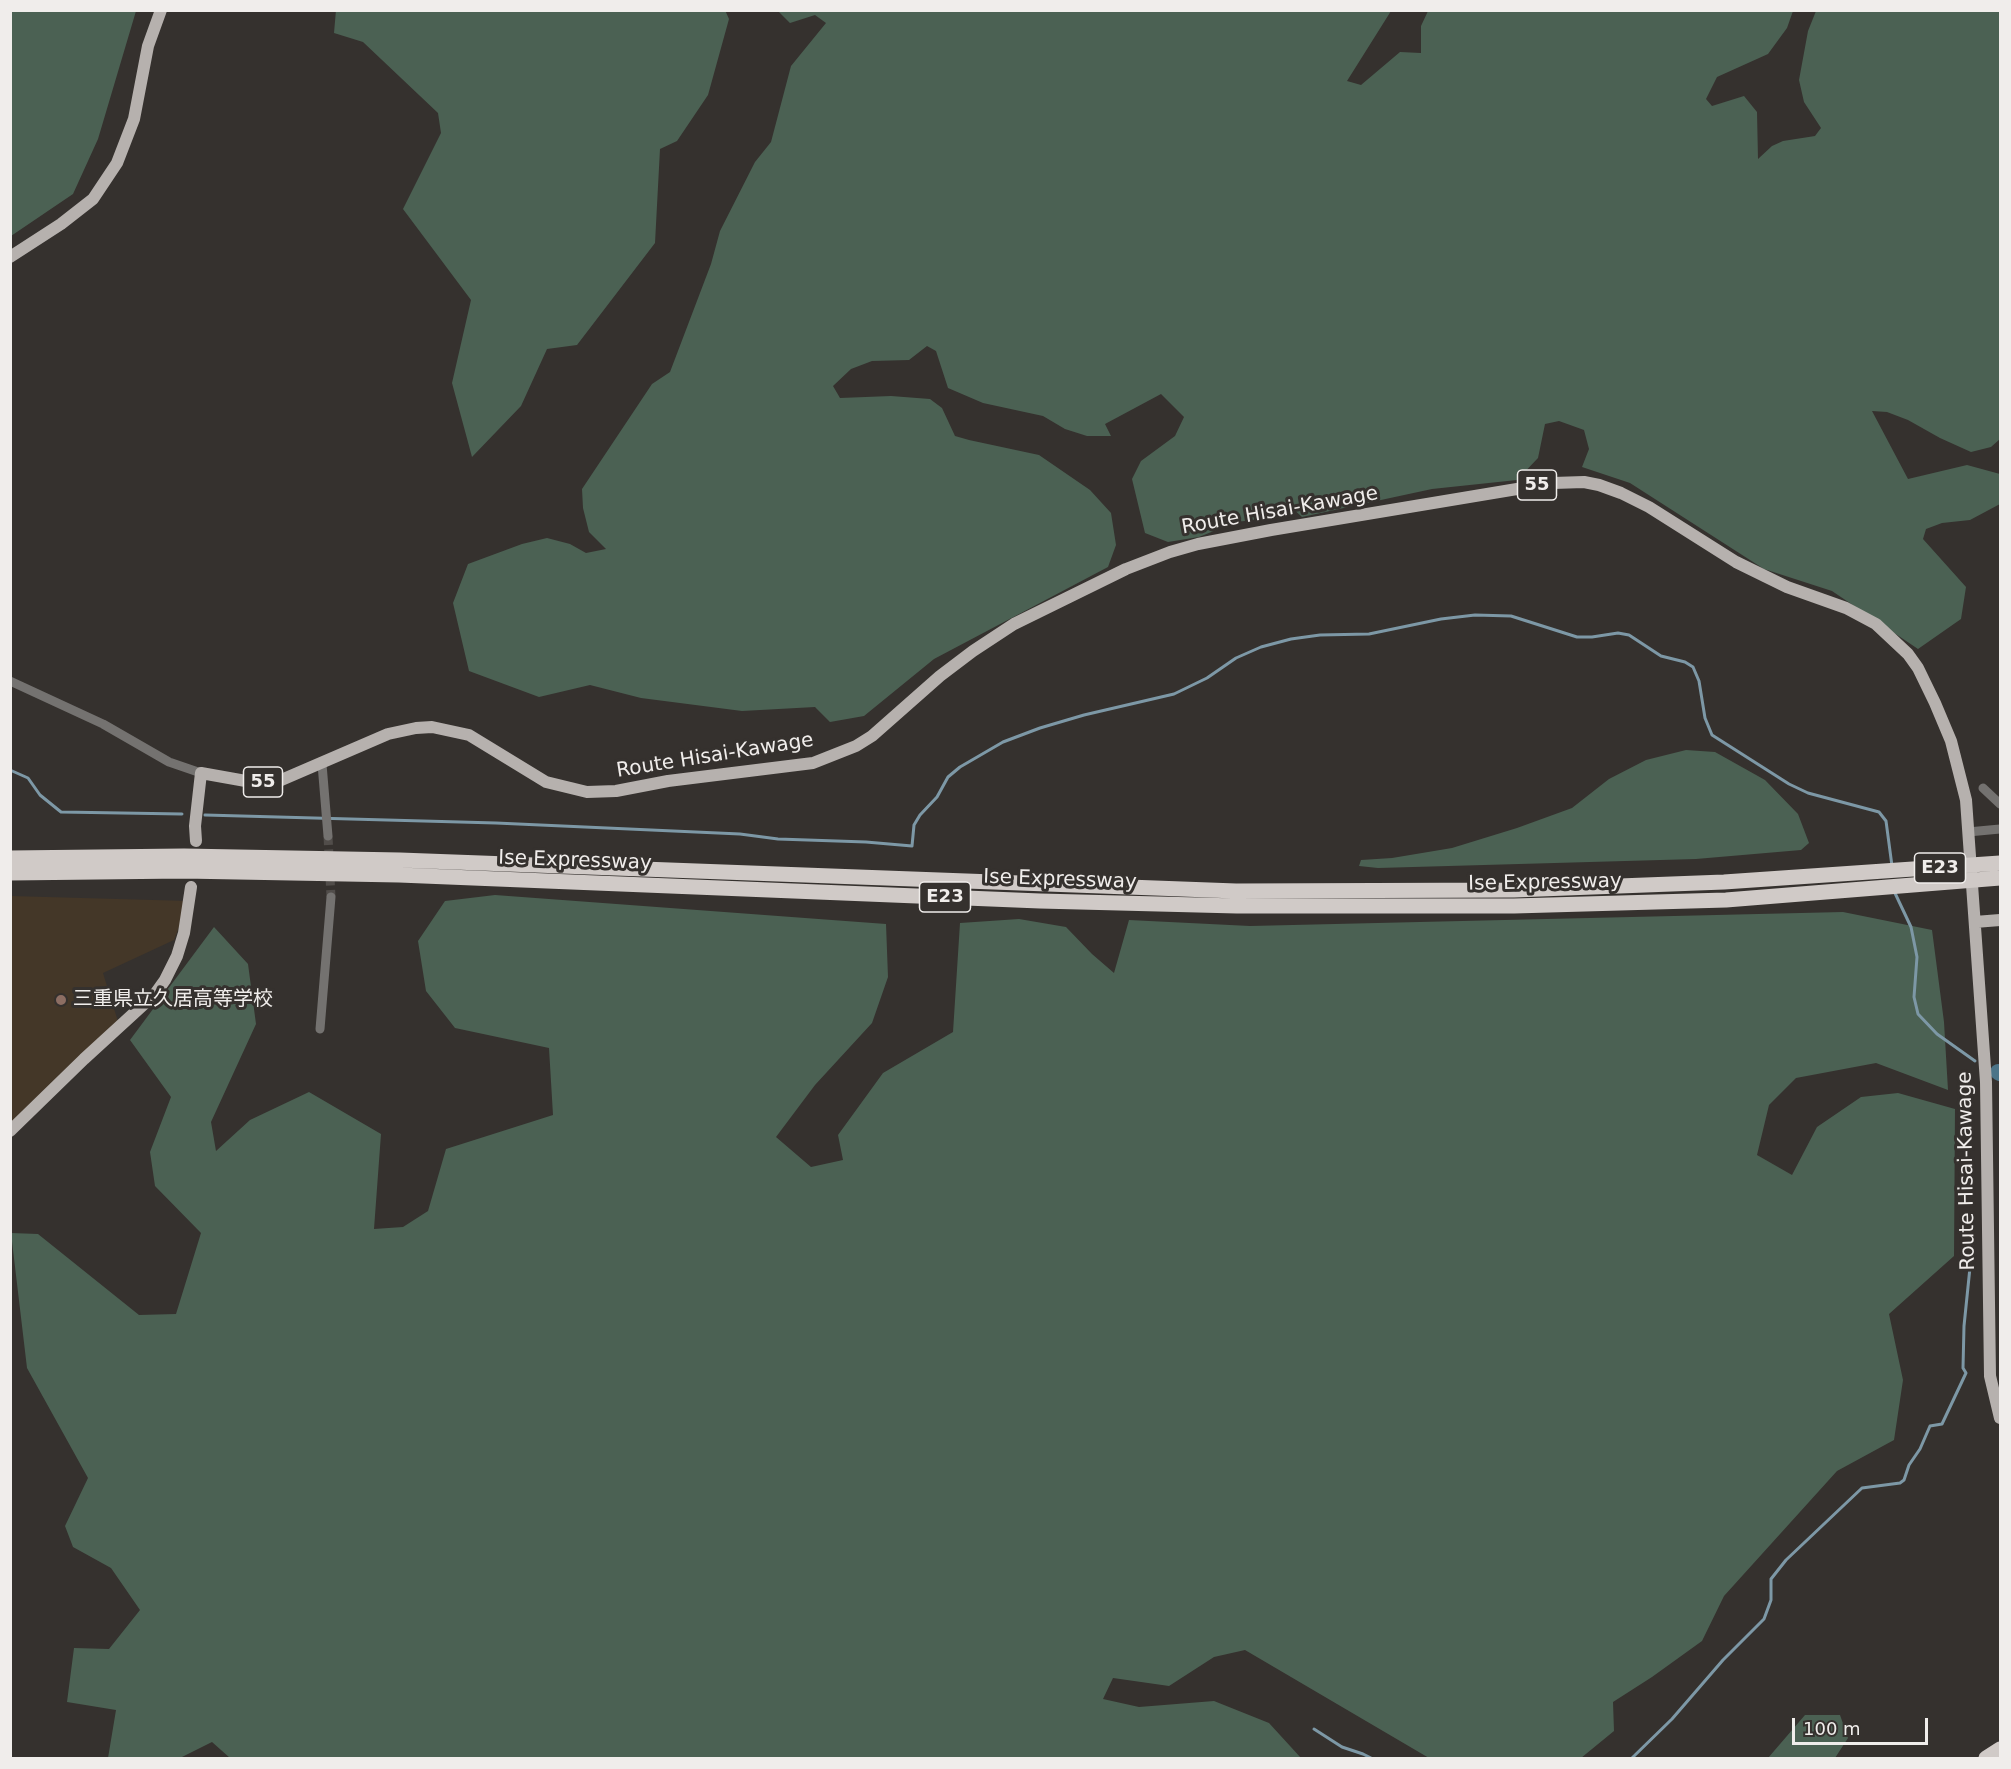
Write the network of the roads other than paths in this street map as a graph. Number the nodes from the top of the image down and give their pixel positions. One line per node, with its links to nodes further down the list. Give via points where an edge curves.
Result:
1 (161, 10): 2 (main road, via 148,46 134,119 117,163 93,199)
2 (10, 256)
3 (10, 681): 5 (street, via 103,724 169,762)
4 (322, 764): 5 (main road, Route Hisai-Kawage / 55, via 279,781 257,783); 9 (main road, Route Hisai-Kawage / 55, via 388,734 432,727 469,735 546,782 586,792 799,766 827,759 872,736 940,676 1014,624 1116,573 1170,552 1500,491 1584,482 1621,493 1679,524 1736,562 1787,587 1861,614 1887,633 1918,668 1935,703 1959,767); 10 (street)
5 (201, 773): 11 (main road)
6 (1983, 788): 7 (street)
7 (2001, 804)
8 (2001, 829): 9 (street)
9 (1968, 832): 20 (main road, Route Hisai-Kawage / 55)
10 (328, 836)
11 (196, 841)
12 (10, 858): 16 (highway, Ise Expressway / E23, via 400,860 1236,891 1514,890)
13 (2001, 863): 16 (highway, Ise Expressway / E23)
14 (10, 873): 16 (highway, Ise Expressway / E23, via 399,875 1237,906 1514,906 1726,900)
15 (2001, 878): 16 (highway, Ise Expressway / E23)
16 (1880, 880)
17 (191, 887): 22 (main road, via 177,956 155,994)
18 (331, 897): 21 (street)
19 (2001, 920): 20 (main road)
20 (1975, 922): 23 (main road, Route Hisai-Kawage / 55, via 1986,1082 1990,1377)
21 (320, 1029)
22 (10, 1131)
23 (2001, 1418)
24 (2001, 1749): 25 (highway)
25 (1986, 1758)

